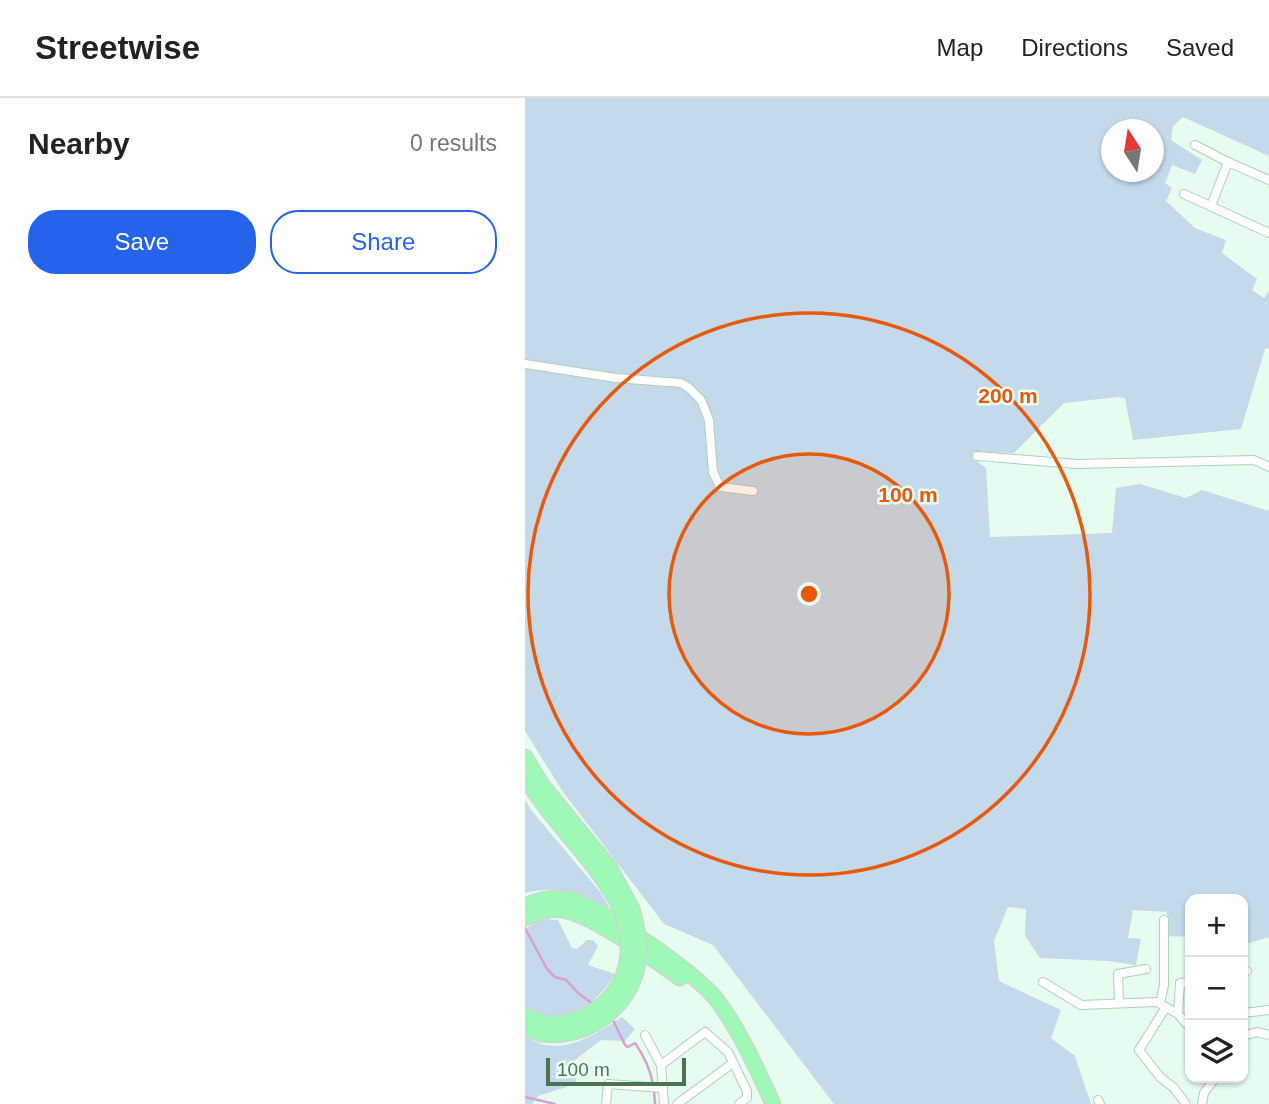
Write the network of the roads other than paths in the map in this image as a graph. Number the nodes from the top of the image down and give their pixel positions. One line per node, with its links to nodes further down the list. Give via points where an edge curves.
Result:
1 (1195, 145): 2 (street)
2 (1228, 162): 3 (street); 5 (street)
3 (1269, 180)
4 (1184, 194): 5 (street)
5 (1211, 206): 6 (street)
6 (1269, 233)
7 (525, 363): 10 (street, via 604,377 681,383 701,400 709,420 713,472 720,487)
8 (977, 456): 9 (street, via 1077,464 1254,460)
9 (1269, 467)
10 (753, 491)
11 (525, 757): 15 (highway, via 542,785 610,868)
12 (525, 777): 15 (highway)
13 (547, 905): 14 (highway); 16 (highway); 40 (highway, via 599,925 679,977 729,1020)
14 (525, 906)
15 (627, 911): 28 (highway, bridge, via 627,962 615,990 585,1017)
16 (525, 918)
17 (1164, 920): 22 (street)
18 (1146, 969): 21 (street, via 1118,974)
19 (1044, 982): 21 (street, via 1081,1005)
20 (1185, 982): 26 (street, via 1180,983)
21 (1119, 1002): 22 (street)
22 (1163, 1005): 26 (street); 41 (street, via 1139,1050)
23 (1269, 1010): 24 (street)
24 (1248, 1012)
25 (525, 1015): 28 (highway)
26 (1183, 1017)
27 (525, 1027): 28 (highway)
28 (543, 1029)
29 (1248, 1034): 31 (street, via 1257,1031)
30 (645, 1035): 33 (street)
31 (1269, 1035)
32 (733, 1063): 33 (street, via 728,1052 705,1032); 38 (street); 39 (street, via 747,1091 747,1098)
33 (661, 1065): 35 (street)
34 (1211, 1083): 42 (street)
35 (656, 1087): 36 (street, via 608,1084); 37 (street)
36 (606, 1104)
37 (664, 1104)
38 (677, 1104)
39 (739, 1104)
40 (773, 1104)
41 (1186, 1104)
42 (1202, 1104)

